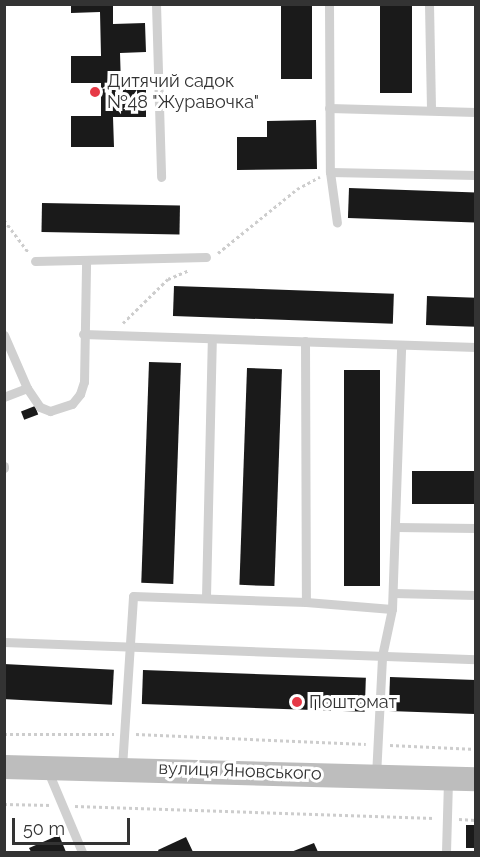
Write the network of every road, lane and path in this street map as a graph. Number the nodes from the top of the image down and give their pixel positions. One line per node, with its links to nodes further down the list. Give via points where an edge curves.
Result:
1 (156, 4): 9 (lane)
2 (329, 4): 4 (lane)
3 (429, 4): 5 (lane)
4 (329, 108): 5 (lane); 7 (lane)
5 (430, 110): 6 (lane)
6 (476, 111)
7 (330, 172): 8 (lane); 11 (lane)
8 (476, 175)
9 (161, 177)
10 (4, 220): 13 (path)
11 (337, 223)
12 (207, 257): 14 (lane)
13 (35, 261): 14 (lane)
14 (86, 262): 15 (lane)
15 (83, 334): 17 (lane); 21 (lane, via 84,382 72,404 50,411 40,408)
16 (4, 335): 21 (lane)
17 (213, 339): 18 (lane); 27 (lane)
18 (305, 341): 19 (lane); 28 (lane)
19 (401, 345): 20 (lane); 23 (lane)
20 (476, 347)
21 (27, 388): 22 (lane)
22 (4, 397)
23 (396, 526): 24 (lane); 25 (lane)
24 (476, 528)
25 (393, 593): 26 (lane); 29 (lane)
26 (476, 595)
27 (206, 597): 28 (lane); 31 (lane, via 133,596)
28 (306, 602): 29 (lane)
29 (392, 609): 32 (lane)
30 (4, 642): 31 (lane)
31 (129, 647): 32 (lane); 35 (lane)
32 (382, 656): 33 (lane); 36 (lane)
33 (476, 659)
34 (4, 734): 35 (path)
35 (124, 734): 36 (path); 40 (lane)
36 (376, 744): 37 (path); 41 (lane)
37 (476, 749)
38 (4, 767): 39 (main road, вулиця Яновського)
39 (46, 767): 40 (main road, вулиця Яновського); 45 (lane)
40 (122, 767): 41 (main road, вулиця Яновського)
41 (376, 776): 42 (main road, вулиця Яновського)
42 (448, 778): 43 (main road, вулиця Яновського); 46 (lane)
43 (476, 778)
44 (4, 804): 45 (path)
45 (63, 805): 46 (path); 48 (lane)
46 (447, 819): 47 (path); 49 (lane)
47 (476, 820)
48 (82, 852)
49 (446, 852)

